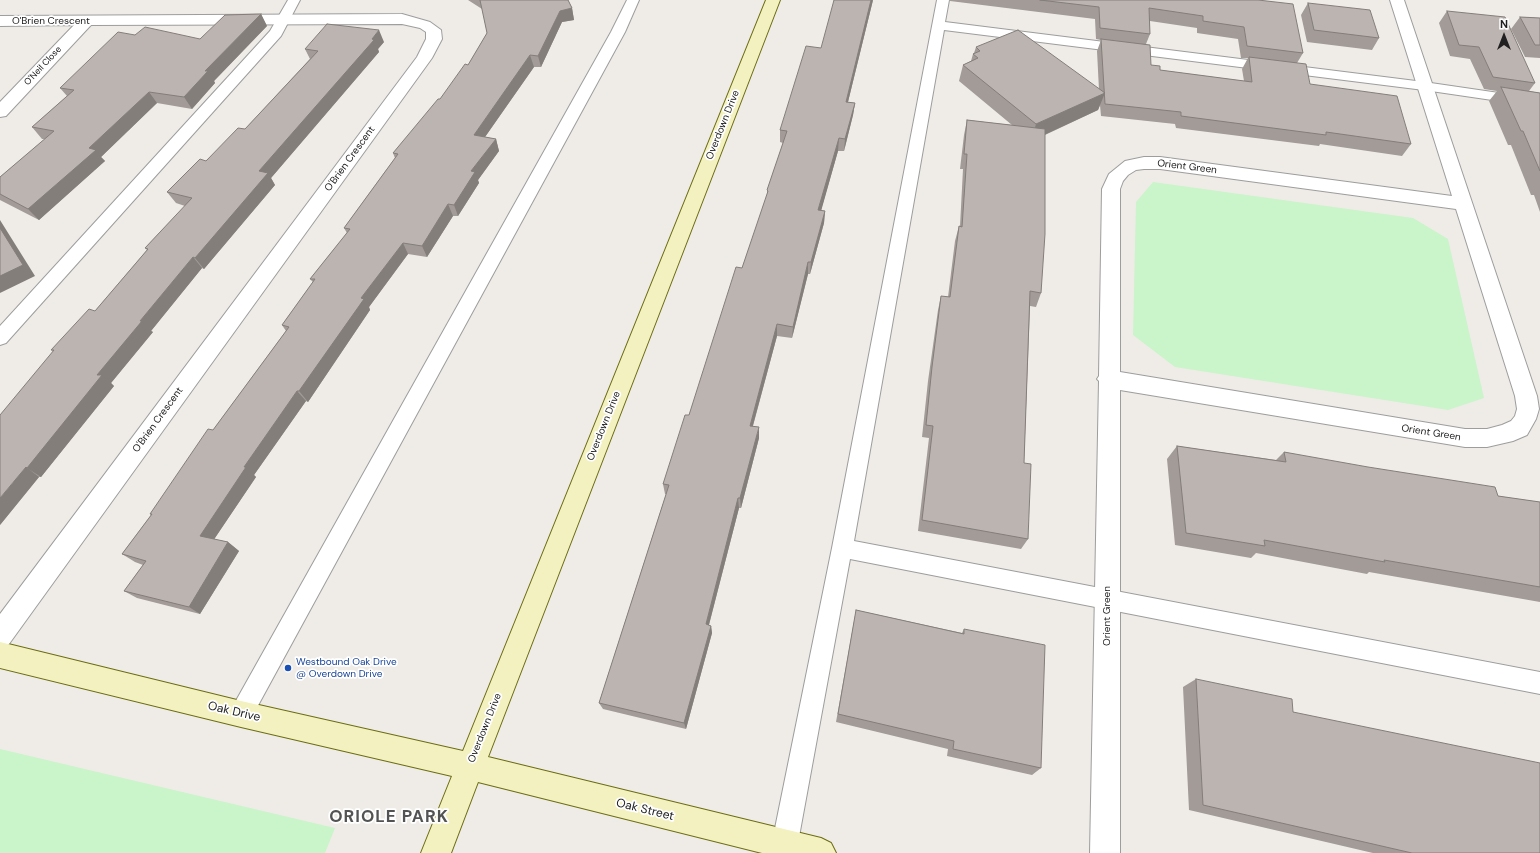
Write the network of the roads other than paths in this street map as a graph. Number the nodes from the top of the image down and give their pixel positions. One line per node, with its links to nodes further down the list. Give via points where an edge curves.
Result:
1 (294, 0): 6 (lane)
2 (633, 0): 21 (lane, via 614,39)
3 (773, 0): 22 (street, Overdown Drive)
4 (943, 0): 9 (lane)
5 (1397, 0): 10 (street, Orient Green)
6 (284, 20): 8 (street, O'Brien Crescent); 14 (lane, via 276,33); 18 (street, O'Brien Crescent, via 402,19 425,25 433,30 434,39 424,58)
7 (0, 21): 8 (street, O'Brien Crescent)
8 (86, 21): 12 (street, O'Neil Close)
9 (938, 25): 10 (lane); 16 (lane)
10 (1424, 86): 11 (lane); 13 (street, Orient Green)
11 (1540, 103)
12 (0, 112)
13 (1463, 204): 15 (street, Orient Green, via 1175,164 1131,165 1115,178 1111,189); 15 (street, Orient Green, via 1526,396 1528,409 1519,428 1487,438 1465,438)
14 (0, 338)
15 (1108, 379): 17 (street, Orient Green)
16 (842, 548): 17 (lane); 23 (lane)
17 (1107, 598): 20 (lane); 26 (street, Orient Green)
18 (0, 635)
19 (0, 655): 21 (street, Oak Drive)
20 (1540, 683)
21 (241, 714): 22 (street, Oak Drive)
22 (469, 766): 23 (street, Oak Street); 24 (street, Overdown Drive)
23 (784, 849): 25 (street, Oak Street)
24 (436, 853)
25 (821, 853)
26 (1105, 853)

